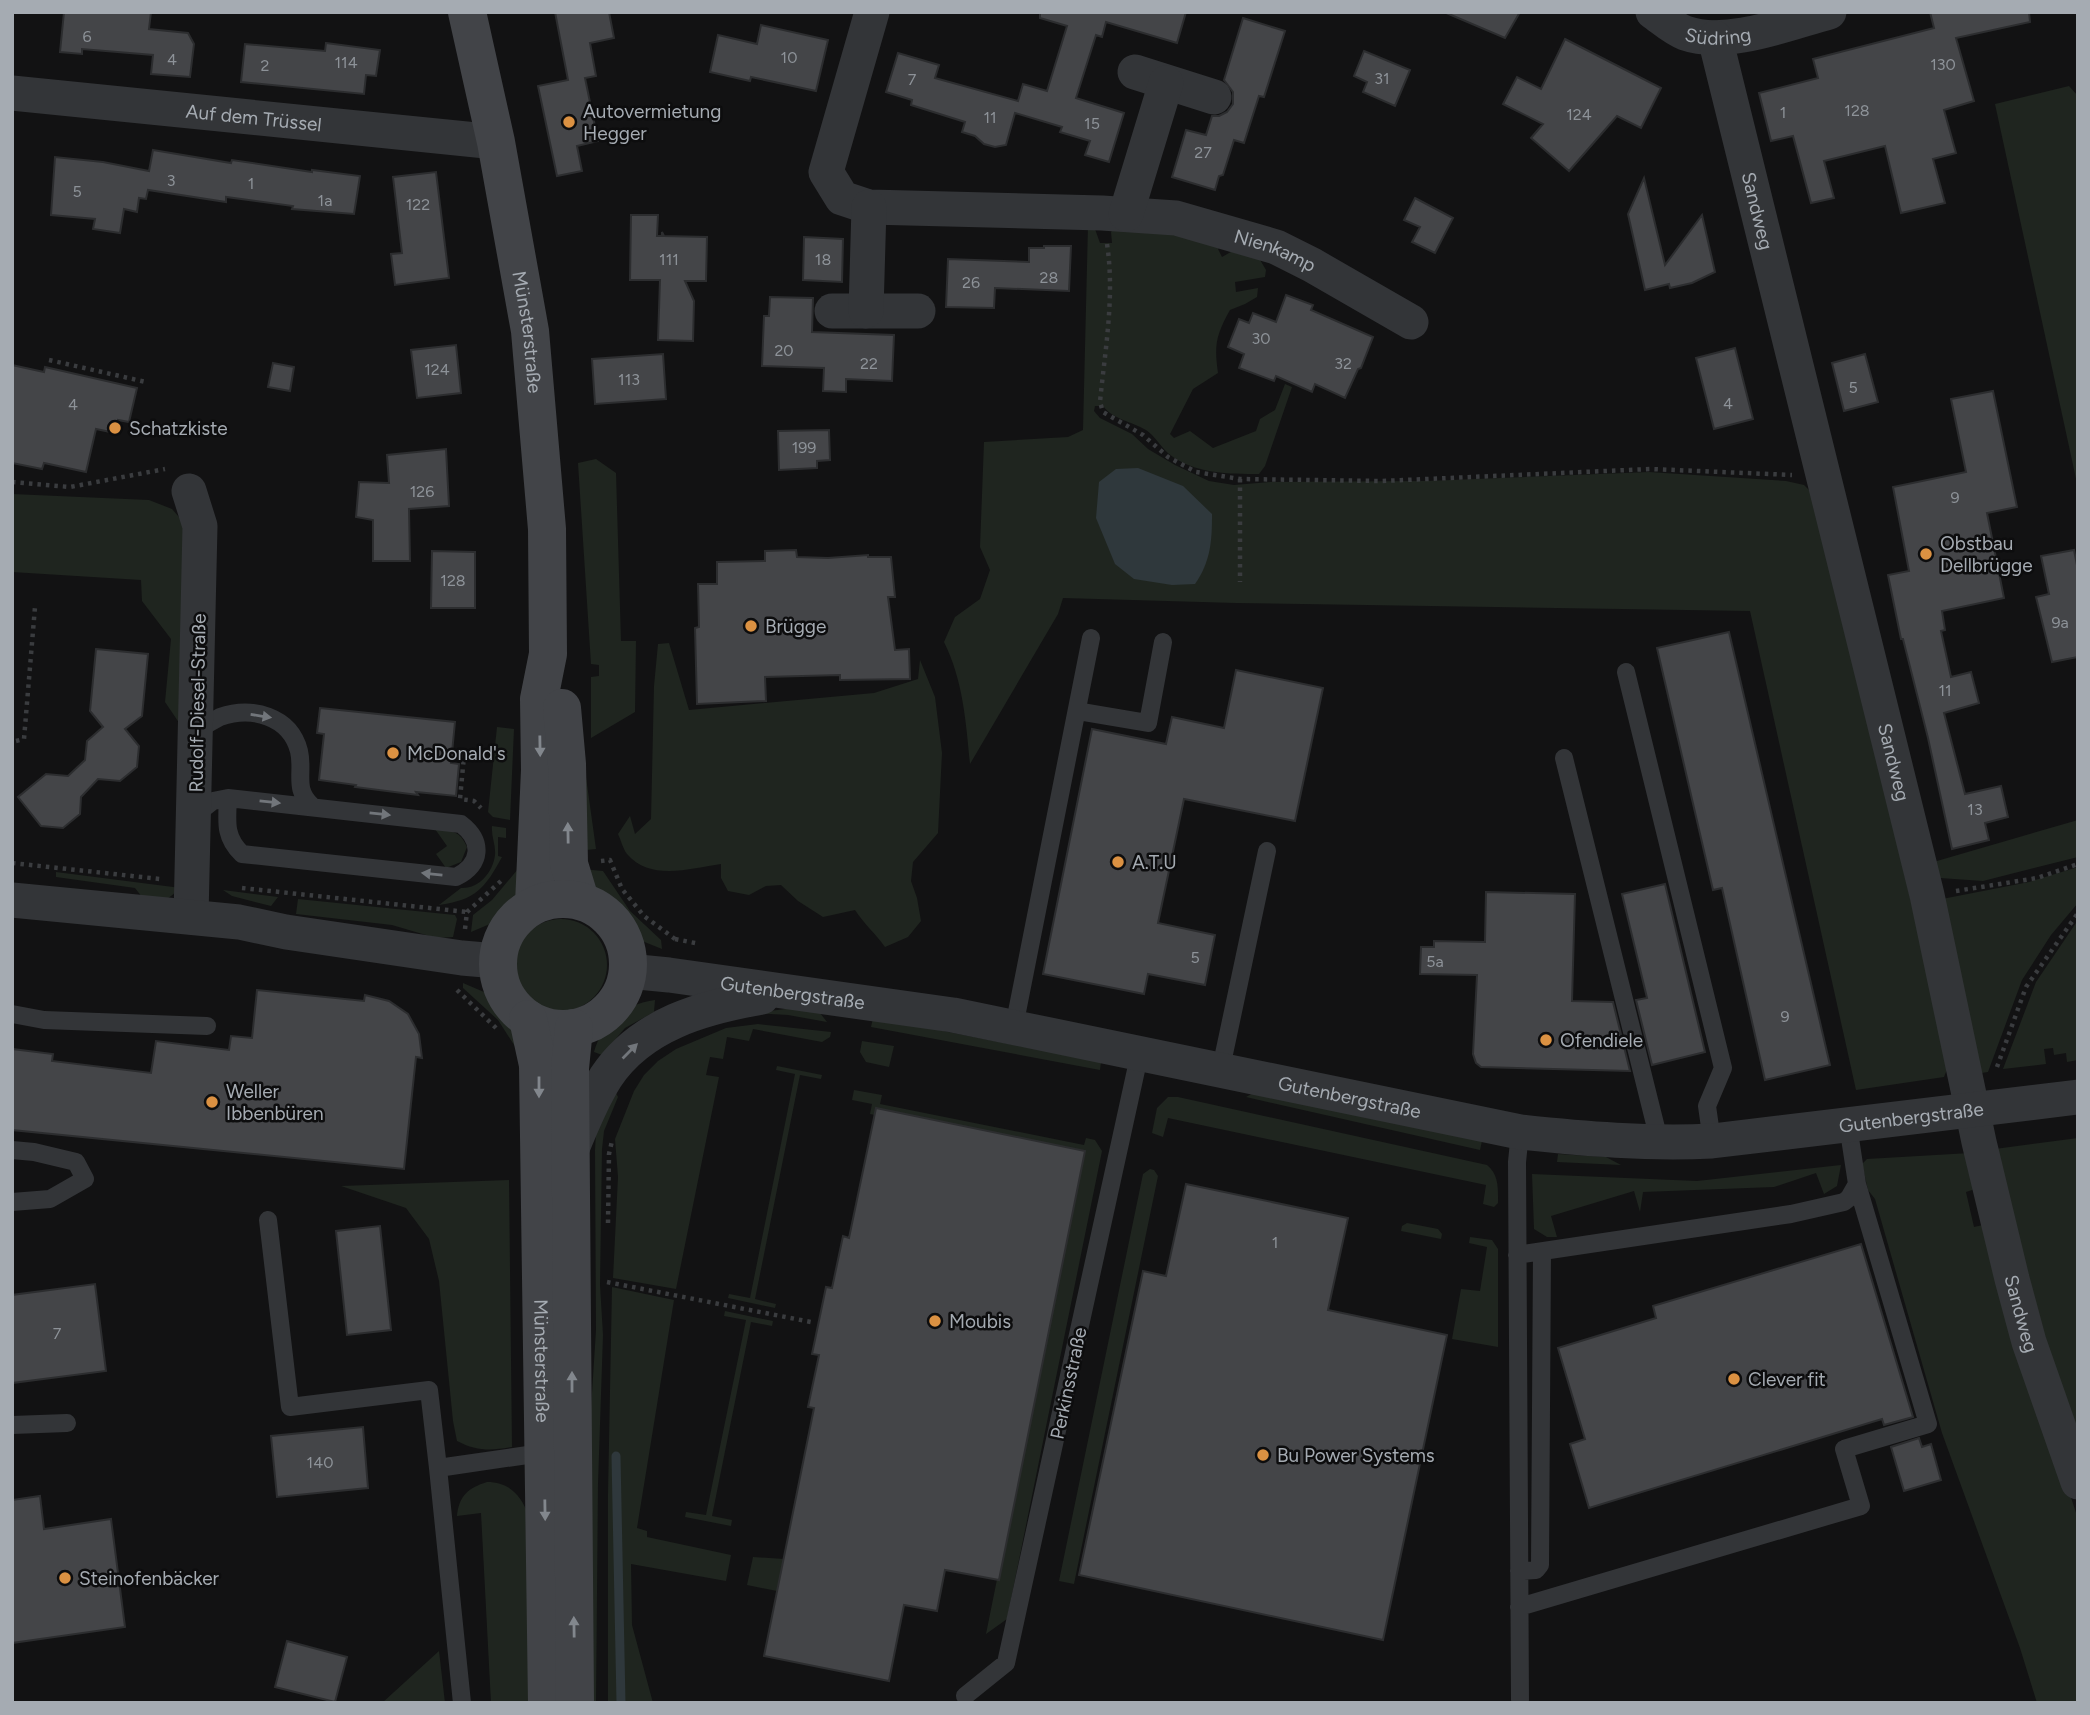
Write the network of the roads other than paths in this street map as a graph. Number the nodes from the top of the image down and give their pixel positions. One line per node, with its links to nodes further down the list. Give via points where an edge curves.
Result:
1 (467, 12): 8 (main road, Münsterstraße)
2 (872, 12): 9 (street, Nienkamp, via 825,172 842,198)
3 (1653, 12): 5 (street, Südring, via 1684,33)
4 (1829, 12): 5 (street, Südring)
5 (1715, 38): 42 (street, Sandweg, via 1927,895)
6 (12, 93): 8 (street, Auf dem Trüssel)
7 (1214, 97): 10 (street, via 1151,78)
8 (496, 142): 26 (main road, Münsterstraße, via 530,331 547,530 548,654 561,692 567,764)
9 (869, 207): 10 (street, Nienkamp); 12 (street)
10 (1114, 214): 14 (street, Nienkamp, via 1176,218 1276,247)
11 (832, 311): 12 (street)
12 (866, 311): 13 (street)
13 (918, 312)
14 (1411, 322)
15 (189, 491): 20 (street, Rudolf-Diesel-Straße, via 200,526)
16 (1091, 638): 19 (lane)
17 (1163, 642): 19 (lane, via 1148,723)
18 (1626, 672): 45 (lane, via 1723,1068 1707,1106)
19 (1077, 711): 36 (lane)
20 (197, 731): 23 (lane, one-way to 23, via 233,714 258,713 286,726 300,754 302,795); 24 (street, Rudolf-Diesel-Straße)
21 (1564, 758): 46 (lane)
22 (228, 798): 23 (lane, one-way to 23); 23 (lane, one-way to 22, via 461,824 476,841 474,864 456,877 242,854 227,832); 24 (lane, via 213,801)
23 (312, 806)
24 (195, 815): 30 (street, Rudolf-Diesel-Straße)
25 (1267, 850): 40 (lane)
26 (552, 864): 28 (main road, Münsterstraße); 29 (main road, Münsterstraße)
27 (12, 900): 30 (street)
28 (580, 900): 29 (main road); 32 (main road, via 597,907 617,927)
29 (534, 904): 31 (main road, via 519,914 500,944)
30 (191, 917): 31 (street)
31 (479, 960): 37 (main road, Münsterstraße, via 499,979 515,1009)
32 (628, 971): 33 (street, Gutenbergstraße); 38 (main road, via 622,992 610,1009)
33 (790, 992): 36 (street, Gutenbergstraße); 48 (street, Münsterstraße, one-way to 33, via 607,1076 635,1045 669,1023 716,1007)
34 (12, 1014): 35 (lane, via 44,1020)
35 (208, 1026)
36 (1014, 1027): 39 (street, Gutenbergstraße)
37 (515, 1028): 38 (main road); 56 (main road, Münsterstraße, one-way to 56, via 538,1065)
38 (574, 1028): 48 (main road, Münsterstraße)
39 (1140, 1052): 40 (street, Gutenbergstraße); 61 (lane, Perkinsstraße, via 1006,1663)
40 (1221, 1069): 44 (street, Gutenbergstraße)
41 (2078, 1097): 42 (street, Gutenbergstraße)
42 (1987, 1109): 43 (street, Gutenbergstraße); 58 (street, Sandweg, via 2009,1267 2029,1342)
43 (1848, 1125): 45 (street, Gutenbergstraße); 49 (lane)
44 (1520, 1132): 46 (street, Gutenbergstraße); 53 (lane)
45 (1712, 1141): 46 (street, Gutenbergstraße)
46 (1660, 1144)
47 (12, 1150): 50 (lane, via 76,1162 85,1179 50,1199)
48 (571, 1151): 56 (main road, Münsterstraße, one-way to 48)
49 (1857, 1184): 52 (lane, via 1843,1202 1815,1209); 60 (lane, via 1928,1424 1844,1449 1861,1506)
50 (12, 1202)
51 (268, 1220): 57 (lane, via 290,1407 429,1390)
52 (1542, 1252): 53 (lane); 59 (lane, via 1541,1565 1536,1570)
53 (1517, 1255): 59 (lane)
54 (67, 1423): 55 (lane)
55 (12, 1425)
56 (558, 1451): 57 (lane); 64 (main road, Münsterstraße, one-way to 64); 65 (main road, Münsterstraße, one-way to 56)
57 (438, 1468): 63 (lane)
58 (2078, 1482)
59 (1519, 1571): 60 (lane)
60 (1519, 1607): 62 (lane)
61 (965, 1696)
62 (1520, 1700)
63 (462, 1703)
64 (547, 1703)
65 (575, 1703)

